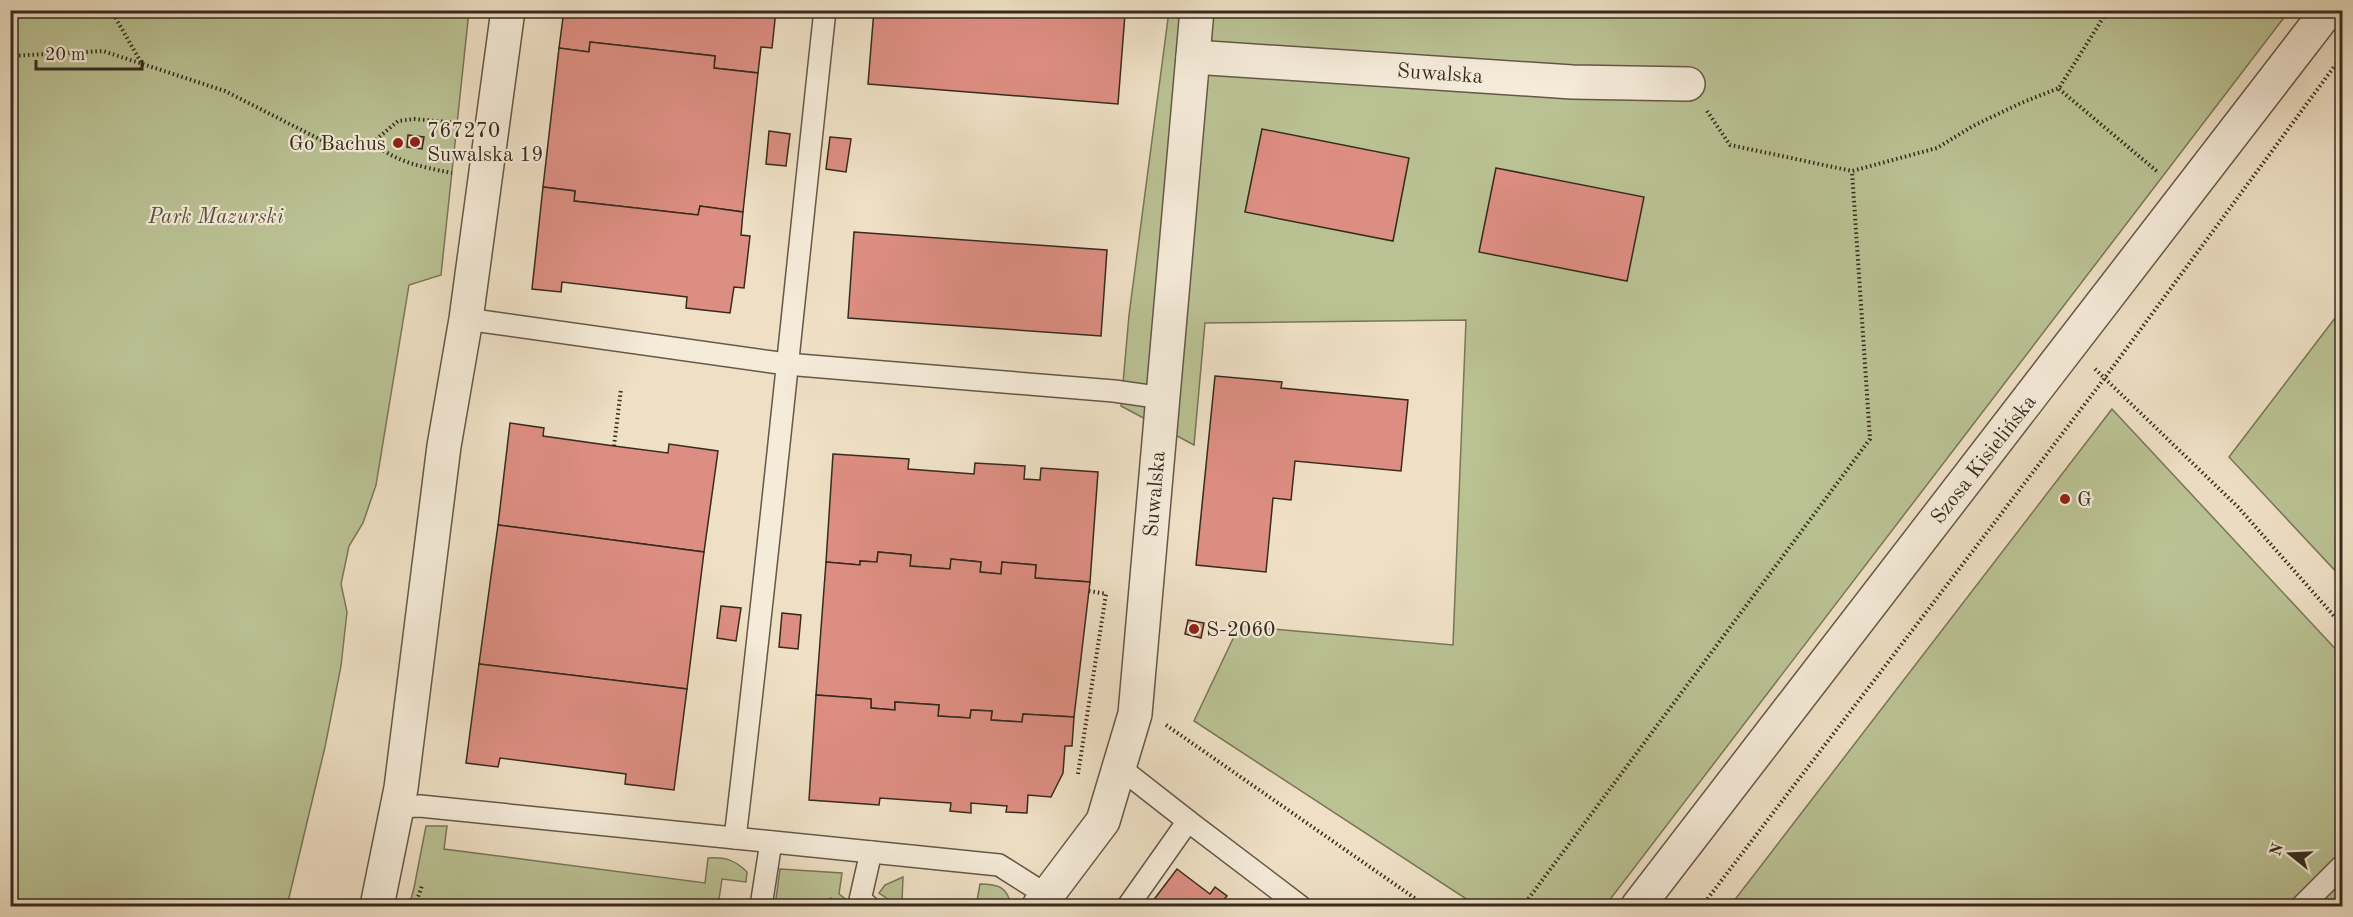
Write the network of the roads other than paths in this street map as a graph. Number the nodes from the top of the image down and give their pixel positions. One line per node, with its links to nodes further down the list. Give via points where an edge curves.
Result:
1 (507, 10): 7 (street)
2 (825, 10): 8 (lane)
3 (1197, 10): 5 (street, Suwalska)
4 (2328, 10): 23 (street, Szosa Kisielińska)
5 (1193, 57): 6 (street, Suwalska, via 1572,82); 9 (street, Suwalska)
6 (1688, 84)
7 (466, 319): 8 (lane); 11 (street, via 444,446)
8 (786, 364): 9 (lane); 13 (lane)
9 (1163, 398): 10 (street, Suwalska, via 1135,714)
10 (1119, 767): 12 (lane); 17 (street, Suwalska, via 1103,821)
11 (398, 807): 13 (lane, via 420,806); 18 (street)
12 (1188, 821): 21 (lane); 22 (lane)
13 (735, 838): 14 (lane)
14 (771, 842): 15 (lane); 19 (lane)
15 (871, 852): 17 (lane, via 999,865); 20 (lane, via 860,900)
16 (2343, 866): 24 (lane)
17 (1043, 901)
18 (377, 906)
19 (761, 906)
20 (868, 906)
21 (1128, 906)
22 (1300, 906)
23 (1638, 906)
24 (2302, 906)

